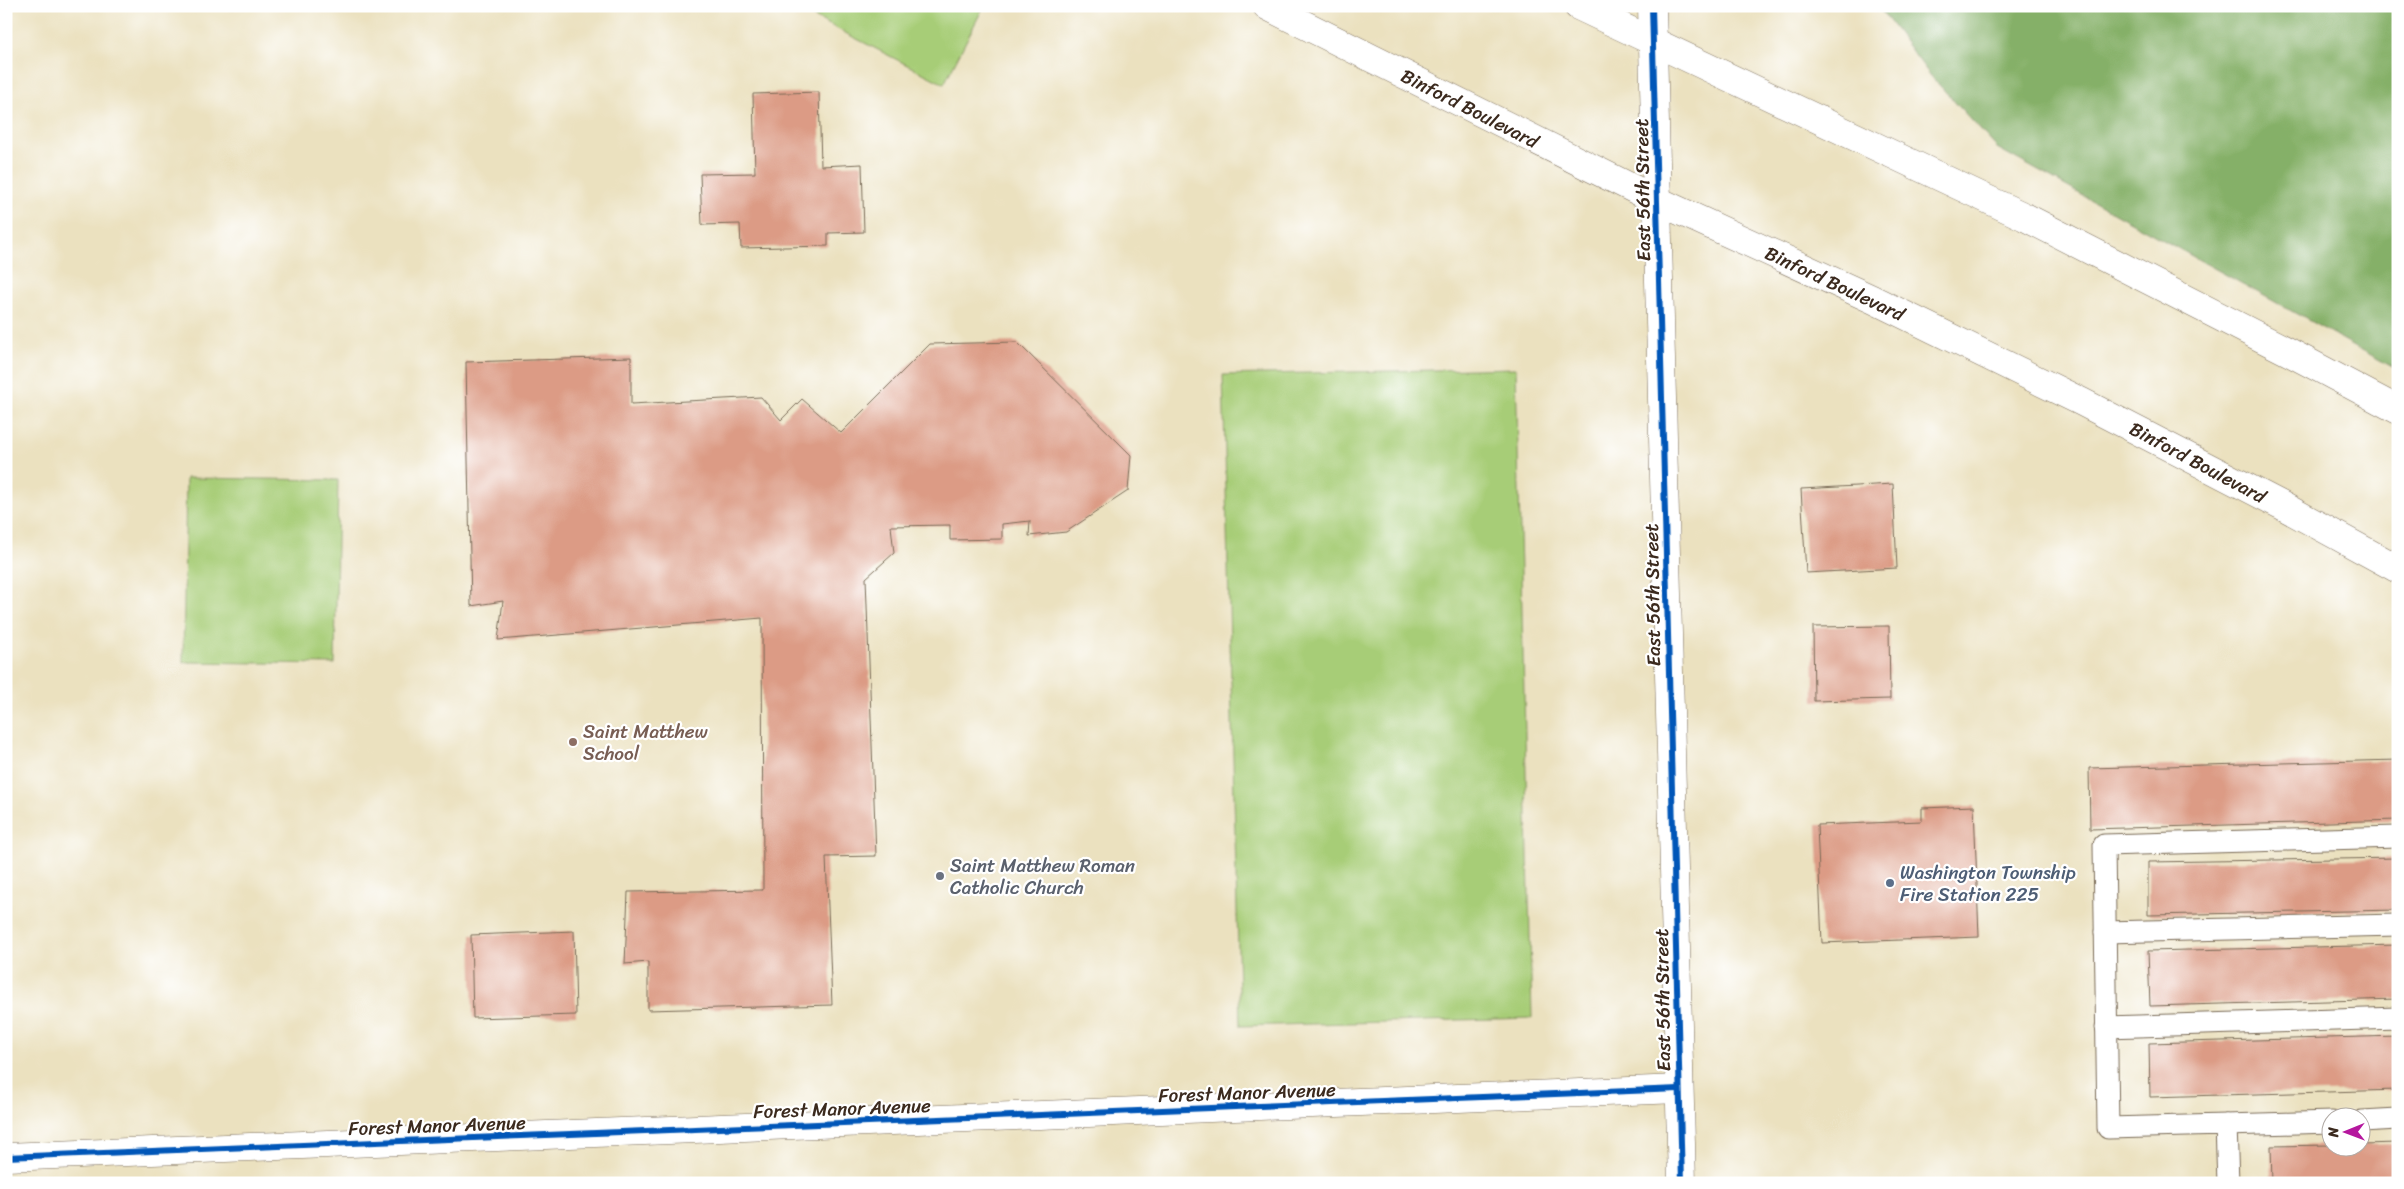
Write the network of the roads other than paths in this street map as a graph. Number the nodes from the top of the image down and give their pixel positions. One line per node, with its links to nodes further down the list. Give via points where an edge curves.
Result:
1 (1267, 6): 5 (street, Binford Boulevard)
2 (1578, 6): 4 (street)
3 (1652, 6): 4 (street, East 56th Street)
4 (1654, 43): 5 (street, East 56th Street); 6 (street, via 2025,217)
5 (1658, 201): 7 (street, Binford Boulevard, via 1864,295 2082,402); 13 (street, East 56th Street)
6 (2398, 410)
7 (2398, 569)
8 (2398, 837): 10 (lane, via 2104,845)
9 (2398, 925): 10 (lane)
10 (2105, 932): 12 (lane)
11 (2398, 1018): 12 (lane)
12 (2106, 1027): 17 (lane, via 2108,1128)
13 (1679, 1089): 18 (street, Forest Manor Avenue); 19 (street, East 56th Street)
14 (2398, 1119): 15 (lane)
15 (2372, 1120)
16 (2322, 1122): 17 (lane)
17 (2226, 1125): 20 (lane)
18 (6, 1157)
19 (1682, 1183)
20 (2228, 1183)

